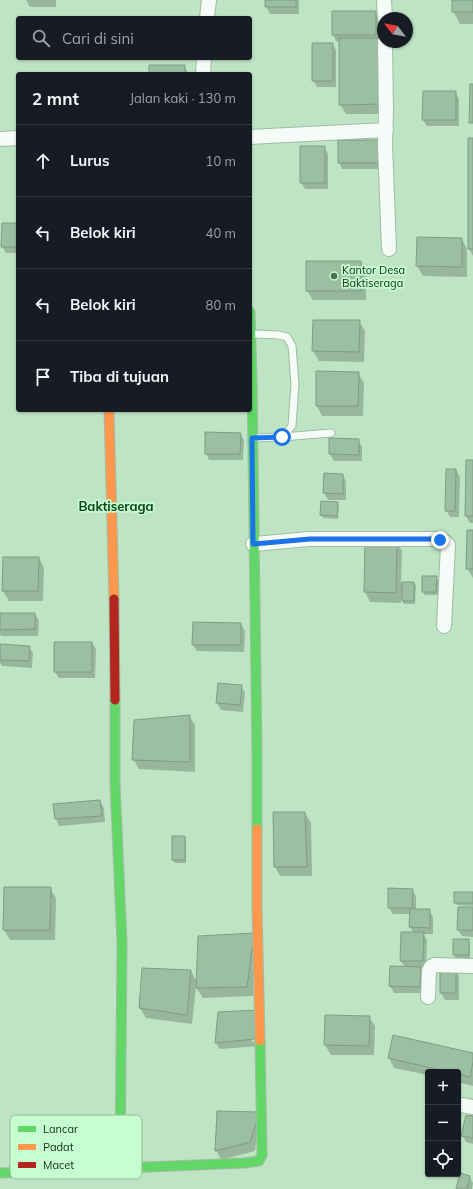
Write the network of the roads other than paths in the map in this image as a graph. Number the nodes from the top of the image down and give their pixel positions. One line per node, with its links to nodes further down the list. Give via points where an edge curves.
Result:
1 (209, 0): 4 (street)
2 (384, 0): 3 (street)
3 (385, 12)
4 (208, 16)
5 (385, 48): 8 (street)
6 (204, 60): 7 (street)
7 (203, 72)
8 (386, 130): 9 (street); 12 (street)
9 (252, 136)
10 (16, 138): 11 (street)
11 (0, 139)
12 (389, 249)
13 (252, 334): 19 (lane, via 287,337 292,346 296,384 292,426)
14 (252, 378): 17 (street)
15 (109, 412): 25 (street, via 114,570 115,783 122,943)
16 (252, 412): 20 (street)
17 (252, 412)
18 (331, 433): 19 (lane)
19 (282, 437): 20 (lane)
20 (252, 438): 21 (street)
21 (253, 544): 22 (street, via 310,539 437,539 445,542 448,545); 26 (street, via 262,1155 259,1161 245,1164)
22 (444, 626)
23 (473, 966): 24 (street, via 431,967)
24 (428, 997)
25 (120, 1115)
26 (142, 1167)
27 (0, 1173): 28 (street)
28 (10, 1173)

